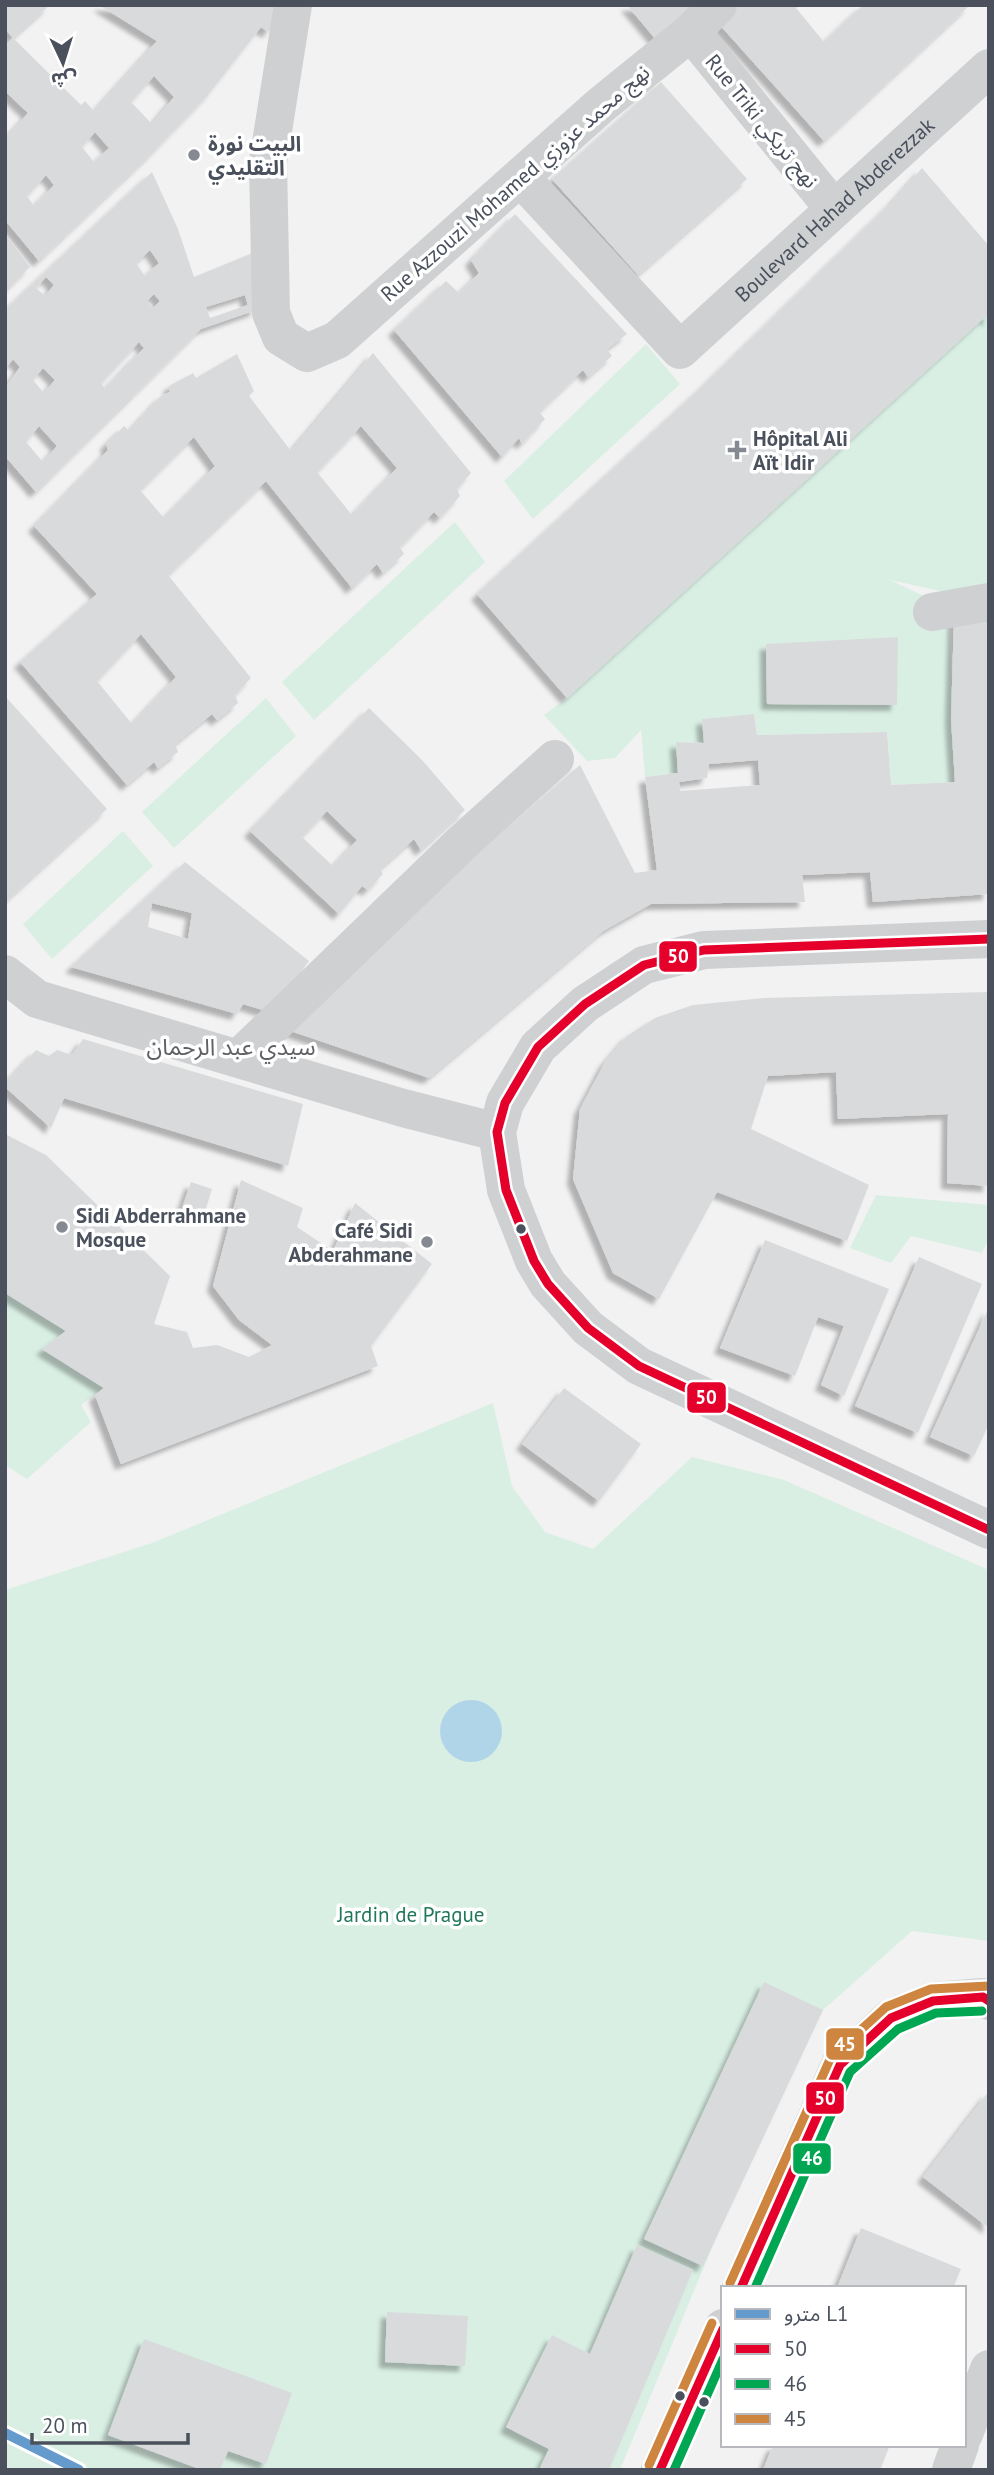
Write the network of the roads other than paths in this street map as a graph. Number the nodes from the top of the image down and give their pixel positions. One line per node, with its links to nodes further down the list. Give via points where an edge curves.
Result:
1 (293, 5): 5 (street, Rue Azzouzi Mohamed نهج محمد عزوزي, via 268,162 271,313 281,337 307,353 337,340)
2 (718, 5): 3 (street, Rue Azzouzi Mohamed نهج محمد عزوزي)
3 (691, 32): 5 (street, Rue Azzouzi Mohamed نهج محمد عزوزي, via 601,104); 6 (street, Rue Triki نهج تريكي)
4 (989, 68): 6 (street, Boulevard Hahad Abderezzak)
5 (521, 178): 6 (street, Boulevard Hahad Abderezzak, via 680,350)
6 (834, 209)
7 (989, 602): 8 (street)
8 (932, 612)
9 (555, 759): 12 (street)
10 (989, 939): 13 (street, via 704,950 644,965 585,1004 538,1047 505,1102)
11 (5, 974): 12 (street, via 37,999)
12 (239, 1058): 13 (street)
13 (497, 1132): 14 (street, via 506,1190 534,1261 548,1284 588,1328 639,1366)
14 (989, 1530)
15 (989, 2001): 16 (street, via 983,1997 933,2001 891,2018 840,2065)
16 (742, 2286)
17 (721, 2333): 21 (street)
18 (989, 2369): 19 (street)
19 (966, 2429)
20 (959, 2447): 22 (street)
21 (660, 2470)
22 (951, 2470)

